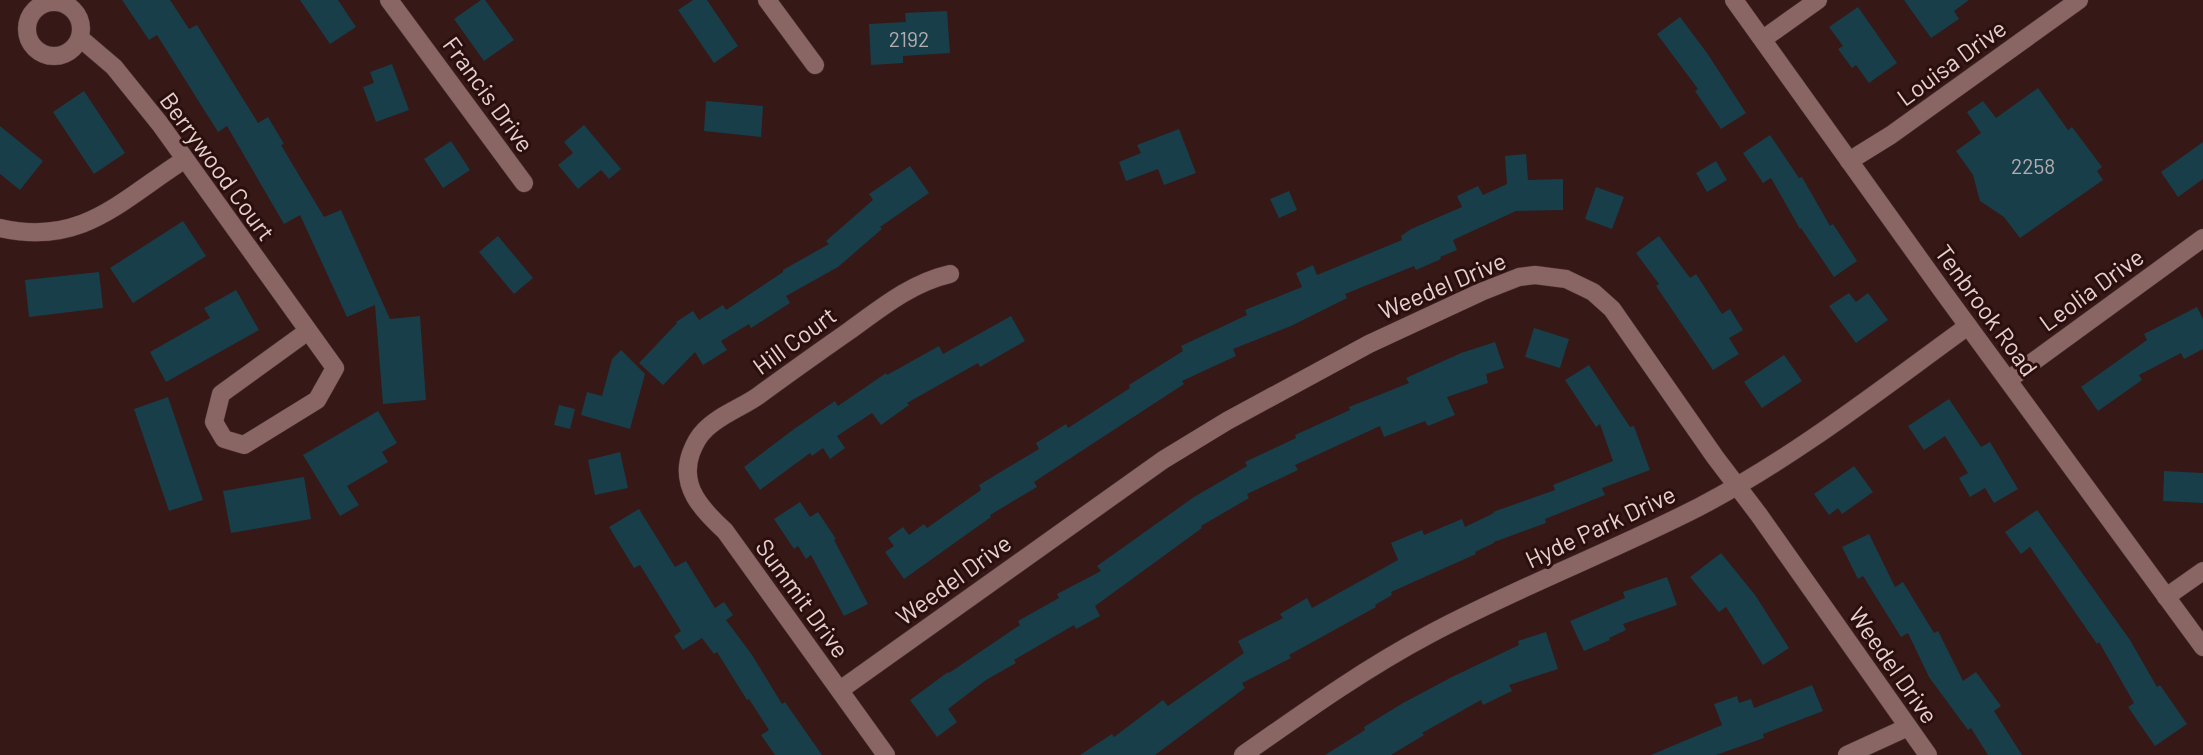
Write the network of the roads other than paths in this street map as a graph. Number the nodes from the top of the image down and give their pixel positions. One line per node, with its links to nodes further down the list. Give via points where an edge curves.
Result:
1 (389, 0): 11 (street, Francis Drive)
2 (767, 0): 8 (street)
3 (1734, 0): 7 (street, Tenbrook Road)
4 (1818, 0): 7 (street)
5 (2079, 0): 10 (street, Louisa Drive)
6 (80, 38): 9 (street, Berrywood Court, via 114,67)
7 (1762, 39): 10 (street, Tenbrook Road)
8 (815, 65)
9 (184, 160): 12 (street, via 112,210 80,225 53,232); 16 (street, Berrywood Court)
10 (1849, 161): 15 (street, Tenbrook Road)
11 (524, 183)
12 (0, 228)
13 (2203, 238): 17 (street, Leolia Drive)
14 (950, 274): 18 (street, Hill Court, via 900,294 716,421 696,441)
15 (1968, 326): 17 (street, Tenbrook Road); 19 (street, Hyde Park Drive, via 1788,455)
16 (308, 331): 16 (street, Berrywood Court, via 221,394 214,422 224,439 244,445 317,400 335,368)
17 (2008, 380): 21 (street, Tenbrook Road)
18 (688, 468): 23 (street, Summit Drive, via 696,501 724,531)
19 (1737, 486): 23 (street, Weedel Drive, via 1604,301 1566,279 1519,277 1368,344 1195,440); 24 (street, Weedel Drive); 26 (street, Hyde Park Drive, via 1425,637 1344,684)
20 (2203, 571): 21 (street)
21 (2166, 597): 22 (street, Tenbrook Road)
22 (2203, 647)
23 (840, 690): 25 (street, Summit Drive)
24 (1908, 727): 27 (street); 28 (street, Weedel Drive)
25 (886, 755)
26 (1243, 755)
27 (1847, 755)
28 (1928, 755)

